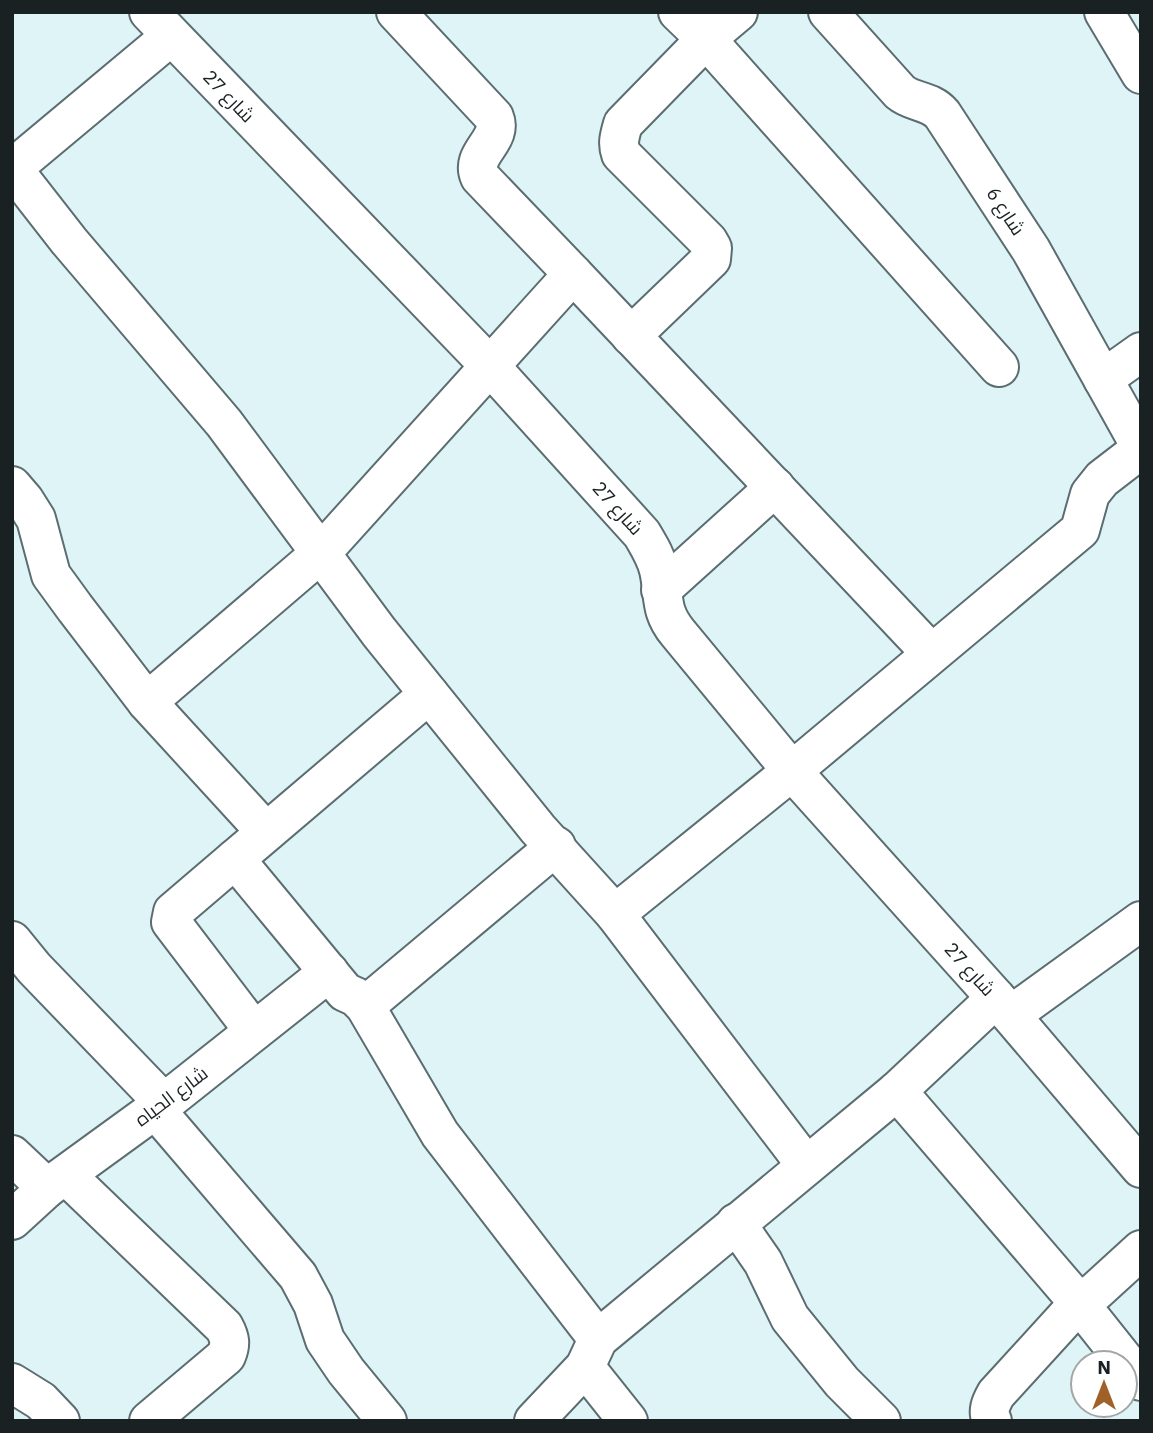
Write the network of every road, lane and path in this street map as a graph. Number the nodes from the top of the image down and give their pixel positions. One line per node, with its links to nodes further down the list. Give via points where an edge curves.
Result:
1 (396, 12): 10 (street, via 494,117 495,135 478,160 480,177)
2 (678, 12): 7 (street)
3 (738, 12): 7 (street)
4 (828, 12): 15 (street, شارع 6, via 900,92 931,104 942,114 1031,250)
5 (1104, 12): 8 (street)
6 (160, 24): 9 (street); 13 (street, شارع 27)
7 (706, 39): 11 (street, via 623,124 620,135 621,154 708,241 712,253); 14 (street)
8 (1141, 75)
9 (13, 168): 19 (street, via 224,423)
10 (573, 274): 11 (street); 13 (street)
11 (631, 336): 18 (street)
12 (1141, 352): 15 (street)
13 (489, 365): 19 (street); 20 (street, شارع 27, via 642,534 656,560)
14 (999, 367)
15 (1103, 379): 16 (street, شارع 6)
16 (1141, 448): 21 (street, via 1090,494 1080,530)
17 (12, 486): 23 (street, via 39,527 51,575)
18 (775, 487): 20 (street); 21 (street)
19 (321, 553): 22 (street); 23 (street)
20 (661, 590): 24 (street, شارع 27, via 670,624)
21 (931, 653): 24 (street)
22 (429, 694): 25 (street); 26 (street)
23 (147, 702): 25 (street)
24 (792, 771): 28 (street); 33 (street, شارع 27)
25 (267, 832): 27 (street)
26 (556, 846): 28 (street); 32 (street)
27 (234, 859): 31 (street); 34 (street, via 173,912 171,922)
28 (615, 914): 39 (street)
29 (1141, 921): 33 (street)
30 (12, 941): 36 (street)
31 (329, 972): 32 (street, via 345,992); 34 (street, شارع الحياه)
32 (365, 1006): 45 (street, via 440,1134)
33 (1003, 1007): 35 (street); 37 (street, شارع 27)
34 (254, 1031): 36 (street, شارع الحياه)
35 (897, 1091): 39 (street); 44 (street)
36 (160, 1106): 40 (street, شارع الحياه); 50 (street, via 298,1276 325,1340)
37 (1134, 1145)
38 (12, 1155): 40 (street)
39 (806, 1165): 42 (street)
40 (57, 1182): 41 (street, شارع الحياه); 49 (street, via 224,1326 230,1339 226,1356)
41 (12, 1220)
42 (736, 1223): 45 (street); 53 (street, via 763,1262 790,1318)
43 (1141, 1250): 44 (street)
44 (1079, 1303): 46 (street); 54 (street, via 996,1394 990,1404)
45 (591, 1353): 51 (street); 52 (street)
46 (1141, 1381)
47 (12, 1383): 48 (street)
48 (60, 1421)
49 (149, 1421)
50 (387, 1421)
51 (534, 1421)
52 (628, 1421)
53 (881, 1421)
54 (992, 1421)

